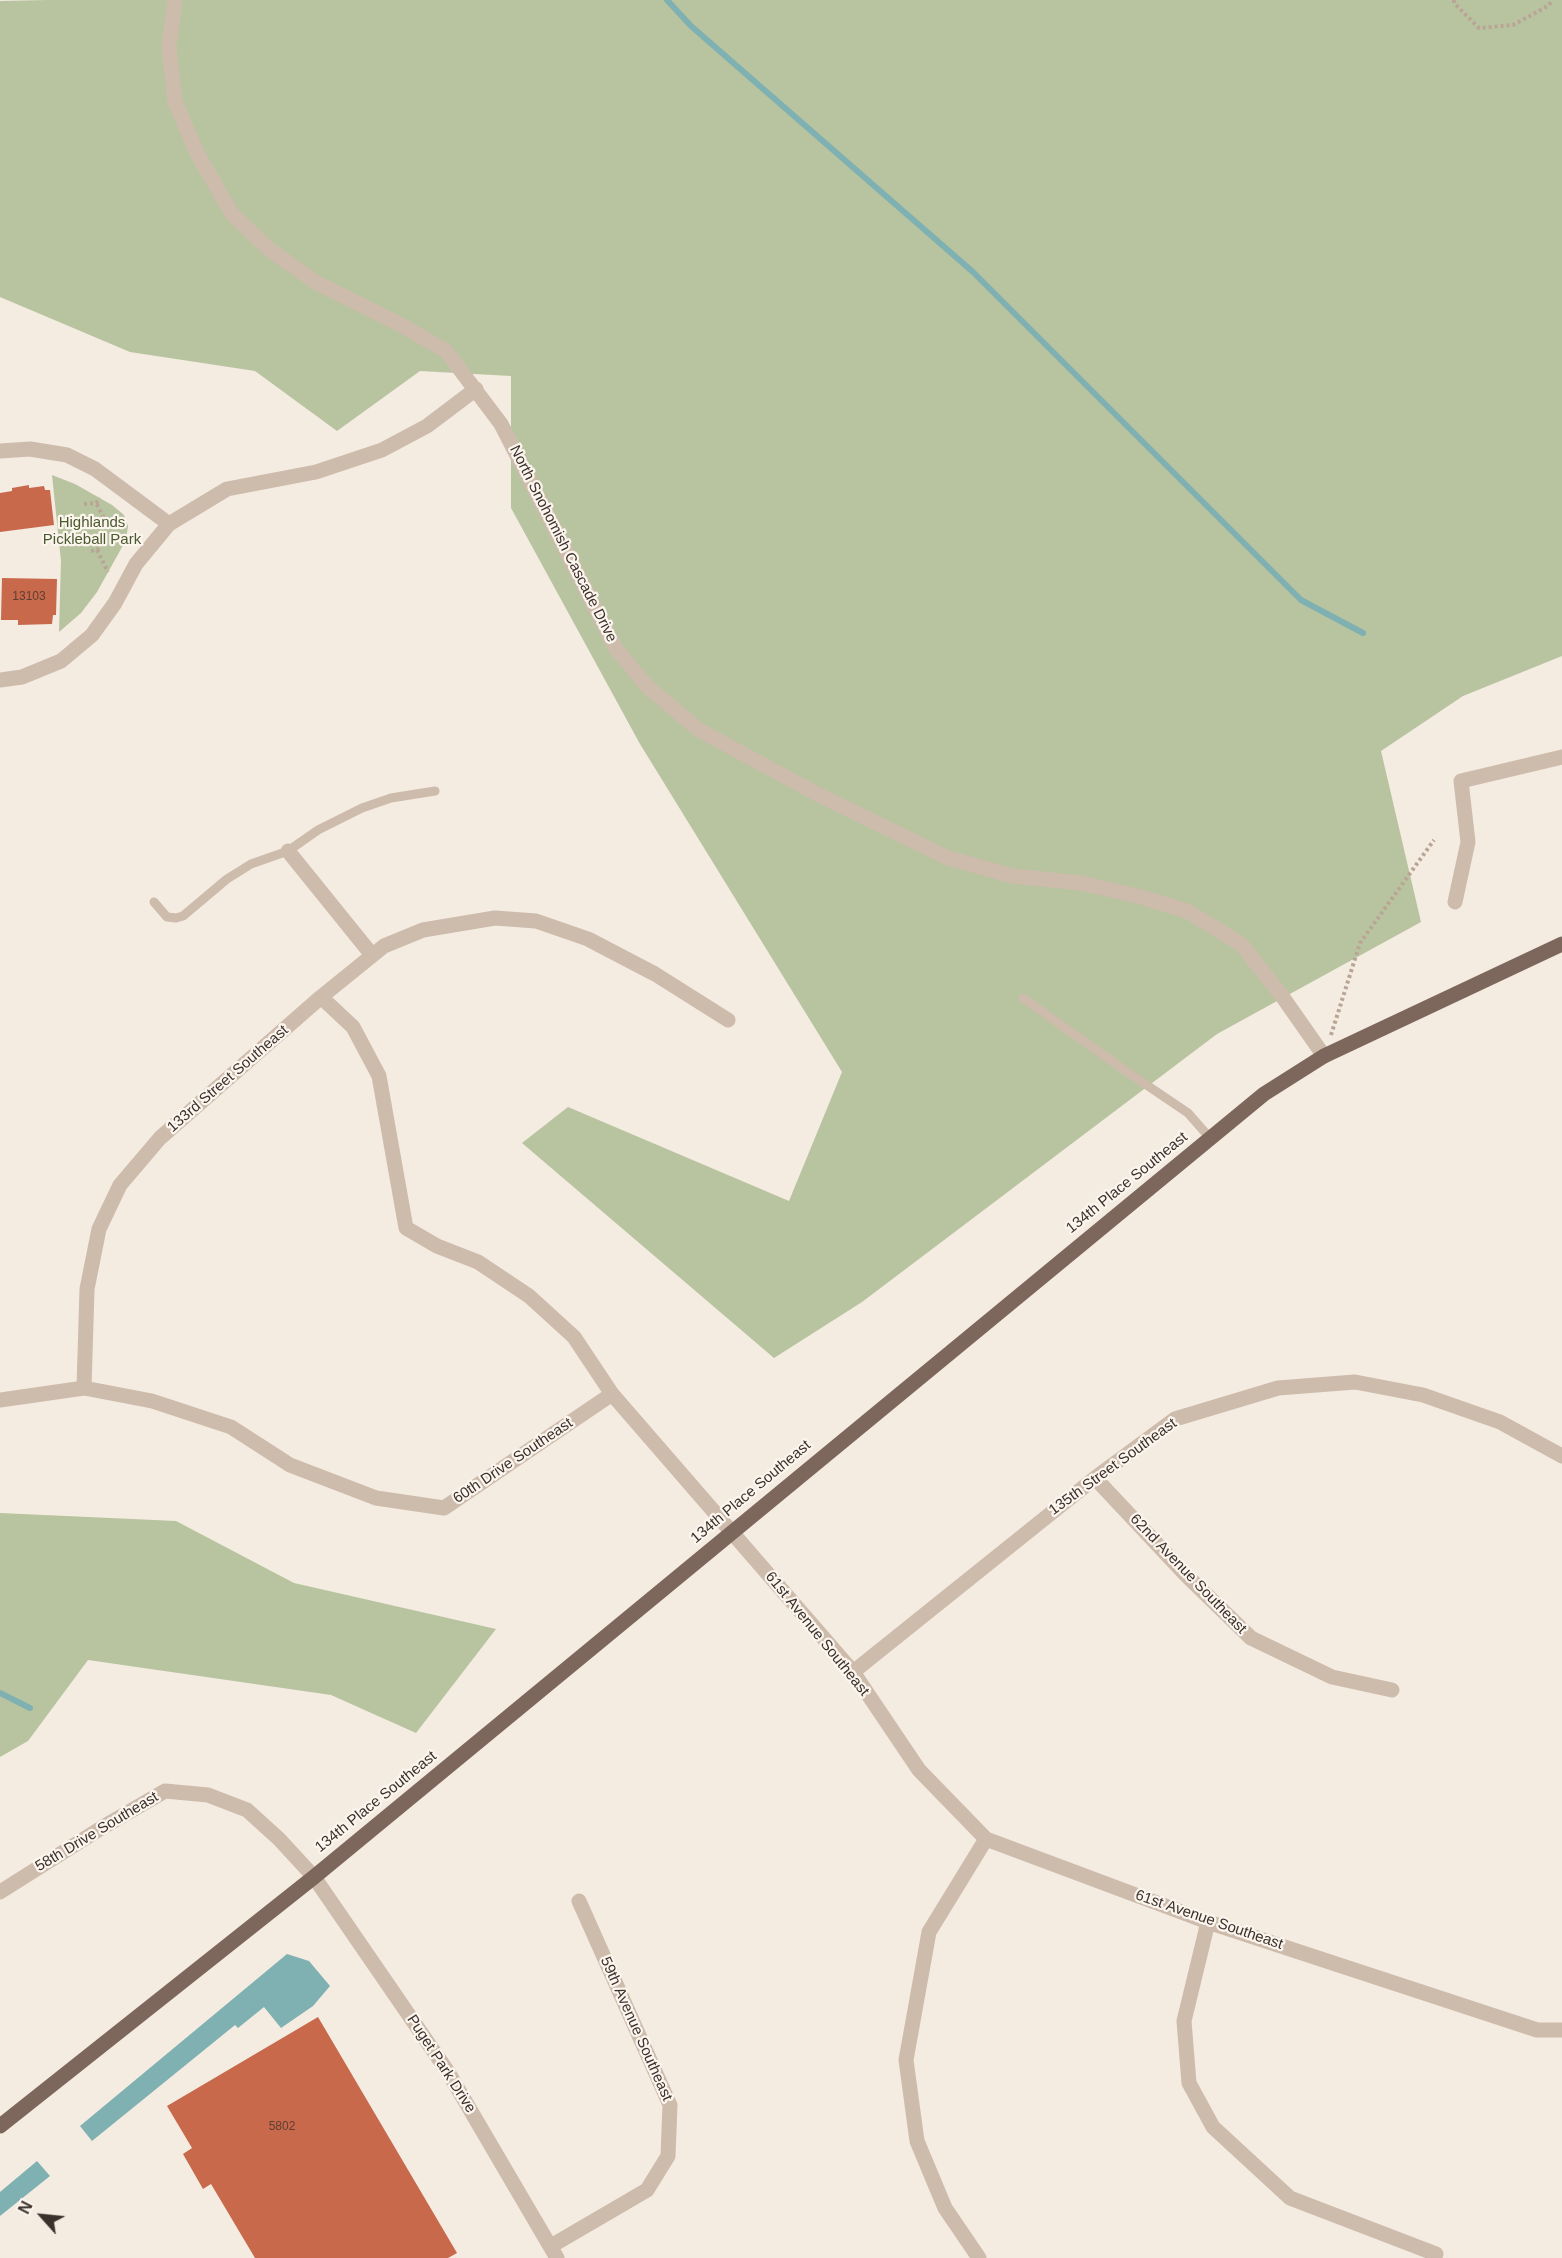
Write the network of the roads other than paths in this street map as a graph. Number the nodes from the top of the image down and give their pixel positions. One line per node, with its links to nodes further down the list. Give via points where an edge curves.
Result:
1 (175, 0): 2 (street, North Snohomish Cascade Drive, via 169,47 175,102 197,153 232,214 270,250 317,283 446,351)
2 (476, 390): 4 (street, via 427,426 382,450 316,472 226,489); 16 (street, North Snohomish Cascade Drive, via 501,424 616,649 648,687 699,730 948,858 1013,876 1081,883 1187,911 1241,944)
3 (0, 451): 4 (street, via 30,449 67,455 95,469)
4 (169, 524): 5 (street, via 136,564 93,635 61,661 22,677)
5 (0, 680)
6 (1562, 757): 10 (street, via 1461,781 1468,842)
7 (435, 791): 8 (lane, via 391,798 362,808)
8 (288, 851): 9 (lane, via 250,864 183,916 167,917); 12 (street)
9 (154, 902)
10 (1455, 902)
11 (1562, 944): 16 (main road, 134th Place Southeast)
12 (372, 955): 13 (street, 133rd Street Southeast); 15 (street, 133rd Street Southeast, via 423,930 495,918 536,921 588,939 655,974)
13 (321, 997): 18 (street, 133rd Street Southeast, via 160,1138 120,1185 99,1228 87,1289); 19 (street, 61st Avenue Southeast, via 353,1027 379,1076 406,1228 437,1246 478,1262 530,1296 574,1337)
14 (1023, 998): 17 (lane, via 1188,1113)
15 (728, 1020)
16 (1324, 1056): 17 (main road, 134th Place Southeast, via 1263,1094)
17 (1210, 1138): 23 (main road, 134th Place Southeast)
18 (84, 1388): 19 (street, 60th Drive Southeast, via 152,1401 231,1427 290,1465 376,1498 444,1508); 20 (street, 60th Drive Southeast)
19 (612, 1394): 23 (street, 61st Avenue Southeast)
20 (0, 1400)
21 (1562, 1456): 22 (street, 135th Street Southeast, via 1500,1422 1423,1395 1355,1382 1278,1388 1175,1419)
22 (1095, 1478): 24 (street, 135th Street Southeast); 25 (street, 62nd Avenue Southeast, via 1251,1638 1332,1677)
23 (732, 1532): 24 (street, 61st Avenue Southeast); 27 (main road, 134th Place Southeast)
24 (853, 1672): 26 (street, 61st Avenue Southeast, via 919,1770)
25 (1392, 1690)
26 (986, 1839): 30 (street, 61st Avenue Southeast); 35 (street, via 929,1932 906,2060 917,2141 945,2208)
27 (314, 1876): 28 (street, 58th Drive Southeast, via 246,1810 208,1795 165,1791); 32 (main road, 134th Place Southeast); 33 (street, Puget Park Drive, via 448,2072)
28 (0, 1892)
29 (579, 1901): 33 (street, 59th Avenue Southeast, via 670,2105 668,2156 646,2190)
30 (1208, 1922): 31 (street, 61st Avenue Southeast, via 1537,2030); 34 (street, via 1184,2022 1189,2083 1213,2127 1290,2198)
31 (1562, 2030)
32 (0, 2126)
33 (554, 2252)
34 (1436, 2254)
35 (979, 2258)

